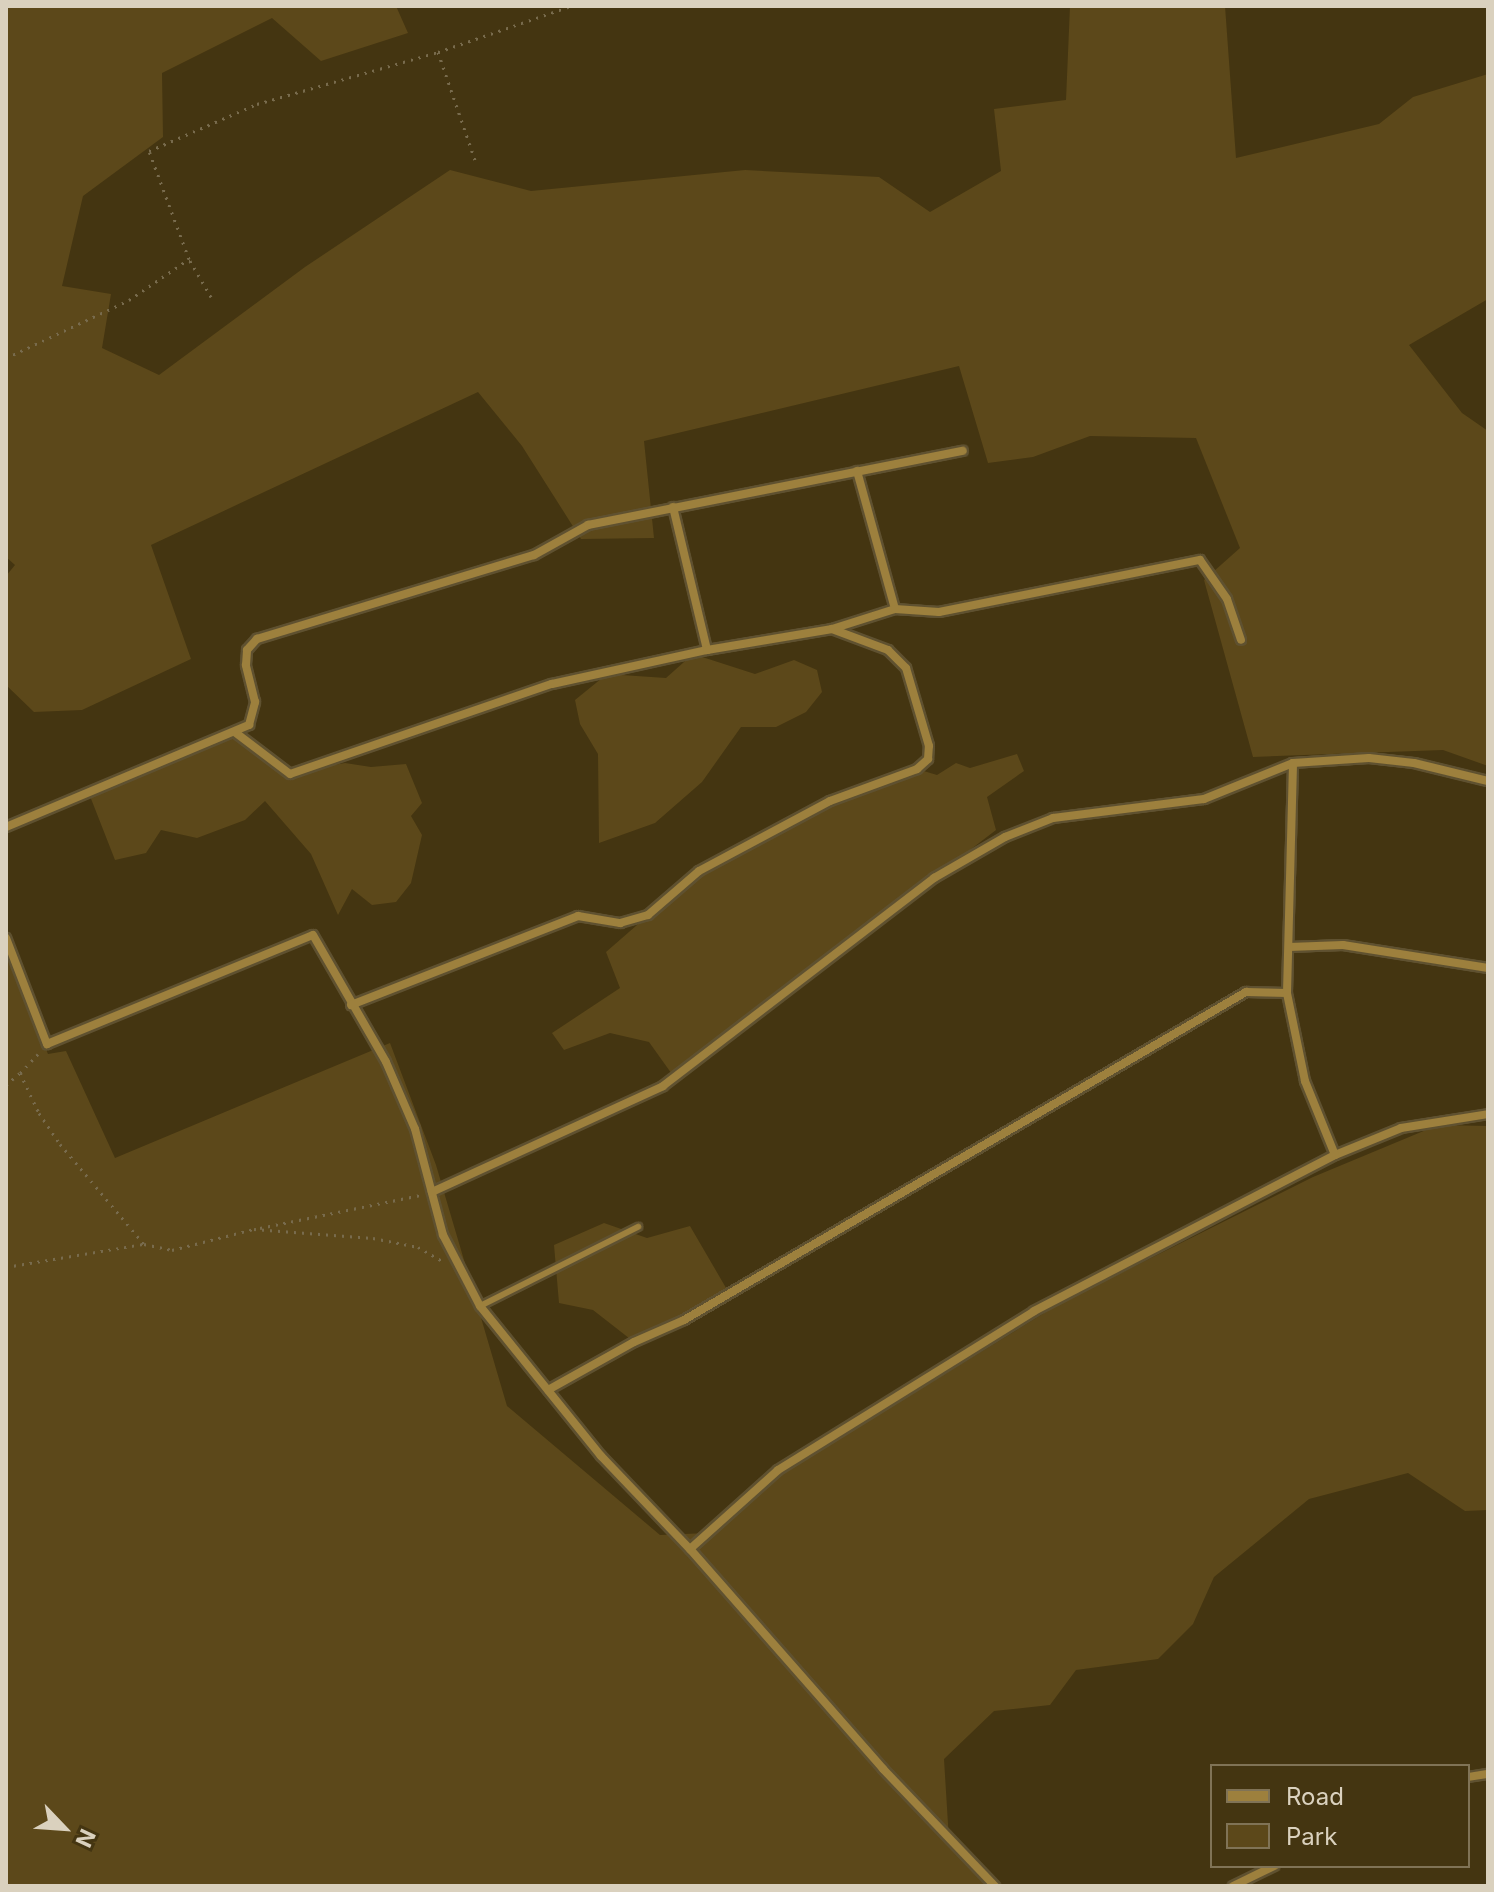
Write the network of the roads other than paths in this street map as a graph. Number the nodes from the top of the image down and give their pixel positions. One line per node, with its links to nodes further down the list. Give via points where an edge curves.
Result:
1 (963, 451): 2 (street)
2 (857, 471): 3 (street); 4 (street)
3 (673, 507): 7 (street); 8 (street, via 588,525 534,555 257,639 247,650 246,665 255,714)
4 (895, 609): 5 (street); 6 (street, via 939,612 1200,560 1227,599)
5 (832, 629): 7 (street); 16 (street, via 888,650 906,668 929,746 928,759 917,769 830,801 699,871 648,915 620,923 578,916)
6 (1241, 640)
7 (707, 650): 8 (street, via 552,684 290,774)
8 (236, 733): 11 (street)
9 (1293, 763): 10 (street, via 1369,758); 13 (street); 19 (street, via 1204,799 1053,818 1005,837 934,878 663,1086)
10 (1488, 781)
11 (6, 827)
12 (6, 938): 16 (street, via 47,1044 313,935)
13 (1289, 947): 14 (street, via 1343,945); 15 (street)
14 (1488, 968)
15 (1287, 993): 18 (street, via 1305,1081); 22 (street, via 1246,992 684,1320)
16 (351, 1005): 19 (street, via 386,1062 415,1129)
17 (1488, 1114): 18 (street, via 1401,1128)
18 (1335, 1155): 23 (street, via 1034,1311 778,1470)
19 (432, 1192): 21 (street, via 443,1235)
20 (638, 1227): 21 (lane)
21 (480, 1306): 22 (street)
22 (548, 1390): 23 (street, via 601,1456)
23 (690, 1549): 25 (street, via 883,1769)
24 (1270, 1868): 26 (street)
25 (995, 1886)
26 (1233, 1886)

